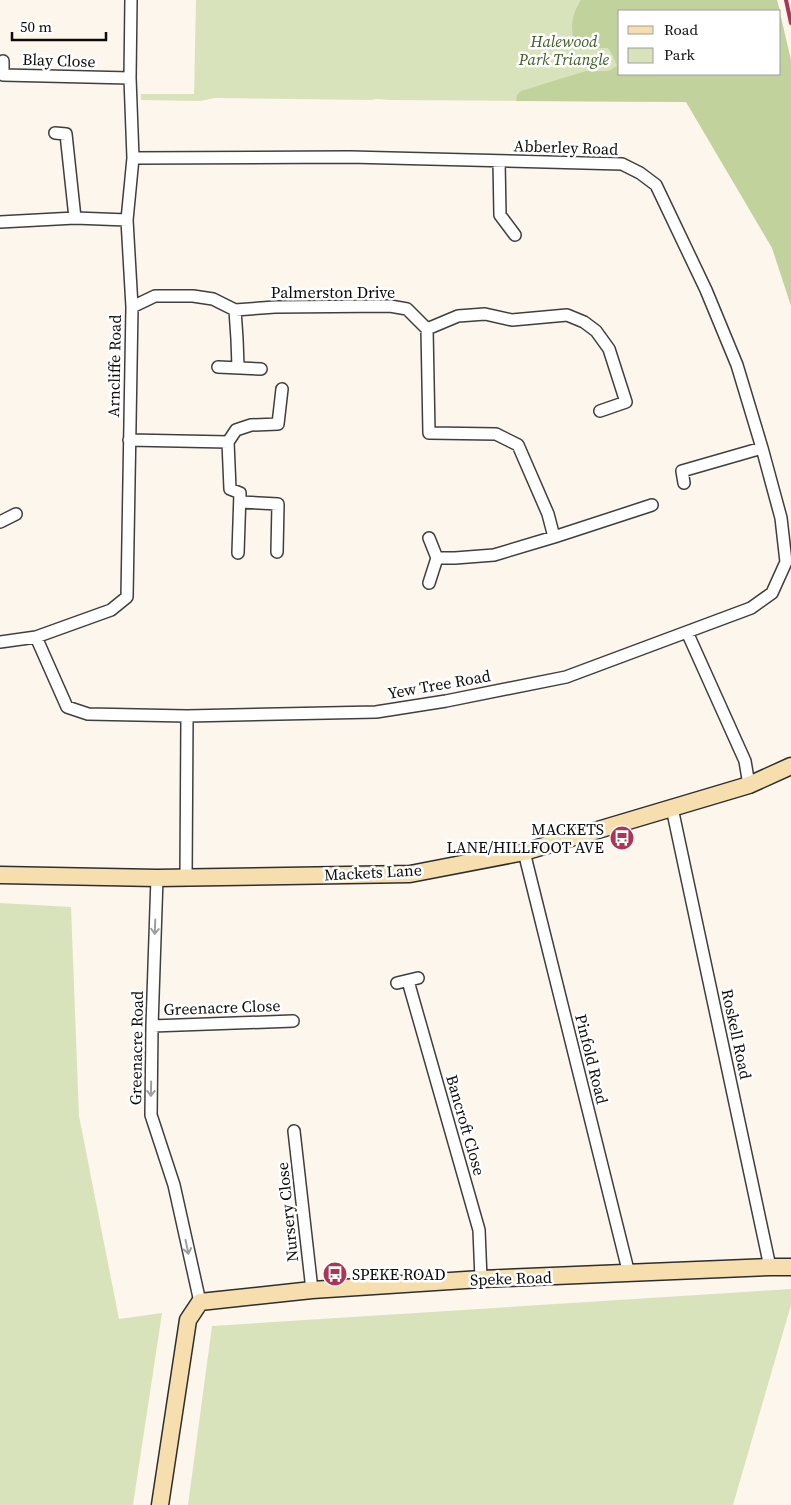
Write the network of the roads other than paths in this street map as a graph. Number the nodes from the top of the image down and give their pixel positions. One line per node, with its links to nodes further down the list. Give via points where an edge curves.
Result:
1 (132, 0): 3 (street, Arncliffe Road)
2 (3, 60): 3 (street, Blay Close, via 3,75)
3 (130, 78): 5 (street, Arncliffe Road)
4 (55, 133): 7 (street, via 66,134)
5 (133, 158): 6 (street, Abberley Road, via 350,157); 8 (street, Arncliffe Road)
6 (500, 161): 10 (street, via 500,214); 21 (street, Abberley Road, via 622,164 640,172 656,186 706,290 737,365)
7 (75, 218): 8 (street); 9 (street)
8 (127, 220): 11 (street, Arncliffe Road)
9 (0, 222)
10 (515, 235)
11 (132, 306): 12 (street, via 155,296 193,296 213,299); 19 (street, Arncliffe Road)
12 (235, 310): 13 (street, Palmerston Drive, via 390,306 407,309); 15 (street)
13 (427, 329): 18 (street, via 458,316 485,314 512,320 567,316 584,322 596,331 609,349 626,402); 27 (street, via 429,433 496,434 518,445 548,514)
14 (218, 367): 15 (street)
15 (238, 367): 16 (street)
16 (261, 369)
17 (282, 389): 20 (street, via 278,424 251,425 236,430)
18 (600, 411)
19 (129, 440): 20 (street); 36 (street, Arncliffe Road, via 126,597 110,610)
20 (228, 442): 23 (street, via 230,490 240,493)
21 (762, 448): 22 (street, via 682,471); 33 (street, Abberley Road, via 780,518 786,562 772,593 751,608)
22 (684, 483)
23 (240, 502): 29 (street, via 278,504); 30 (street)
24 (652, 504): 27 (street)
25 (16, 514): 26 (street)
26 (0, 522)
27 (554, 537): 31 (street, via 494,556)
28 (429, 538): 31 (street)
29 (277, 552)
30 (238, 553)
31 (437, 558): 32 (street)
32 (429, 583)
33 (728, 616): 35 (street, Yew Tree Road)
34 (0, 629): 37 (street)
35 (687, 632): 38 (street, Yew Tree Road, via 566,677 446,701 376,712); 40 (street, via 745,762)
36 (36, 637): 37 (street, Arncliffe Road); 38 (street, Yew Tree Road, via 67,707 88,714)
37 (2, 641)
38 (187, 716): 45 (street)
39 (791, 766): 40 (street, Mackets Lane)
40 (749, 785): 41 (street, Mackets Lane)
41 (672, 808): 42 (street, Mackets Lane); 50 (street, Roskell Road)
42 (524, 852): 45 (street, Mackets Lane, via 410,874); 52 (street, Pinfold Road)
43 (0, 875): 44 (street, Mackets Lane)
44 (157, 878): 45 (street, Mackets Lane); 48 (street, Greenacre Road, one-way to 48)
45 (186, 878)
46 (408, 981): 53 (street, Bancroft Close, via 479,1230)
47 (293, 1021): 48 (street, Greenacre Close)
48 (152, 1026): 55 (street, Greenacre Road, one-way to 55, via 151,1115 174,1185)
49 (294, 1131): 54 (street, Nursery Close)
50 (770, 1267): 51 (street, Speke Road); 52 (street, Speke Road)
51 (791, 1267)
52 (629, 1274): 53 (street, Speke Road)
53 (481, 1279): 54 (street, Speke Road)
54 (312, 1290): 55 (street, Speke Road)
55 (200, 1302): 56 (street, via 188,1320)
56 (160, 1505)

